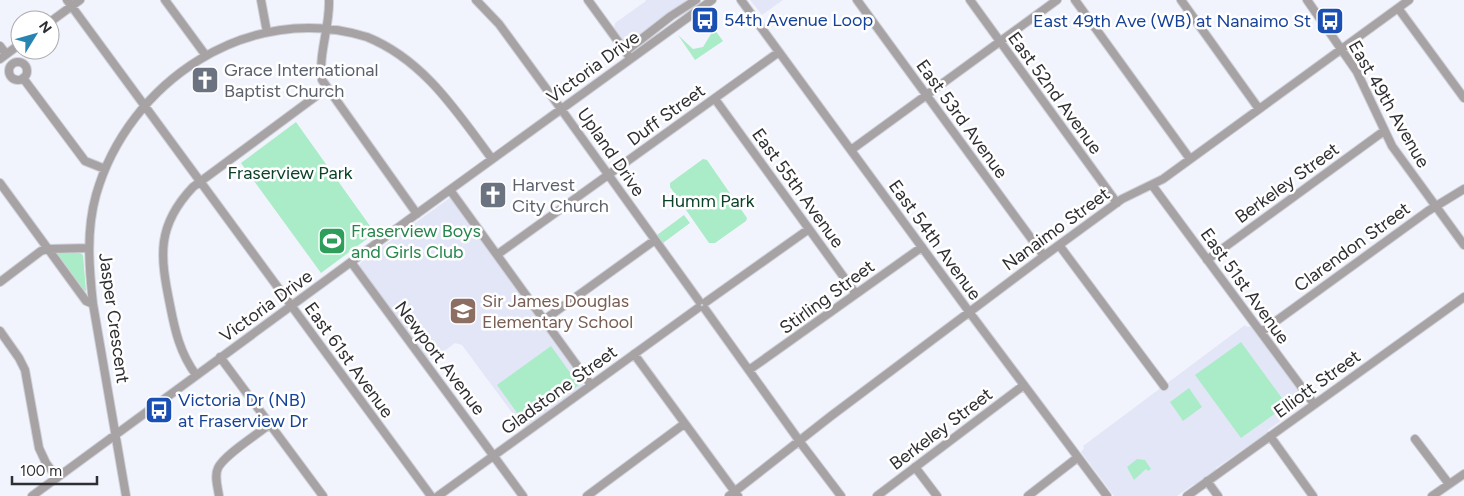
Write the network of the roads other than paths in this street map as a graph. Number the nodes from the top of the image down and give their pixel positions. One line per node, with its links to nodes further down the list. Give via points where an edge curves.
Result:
1 (80, 0): 17 (street)
2 (165, 0): 29 (street)
3 (261, 0): 22 (street)
4 (329, 0): 21 (street)
5 (476, 0): 38 (street, Upland Drive, via 499,24)
6 (588, 0): 27 (street)
7 (696, 0): 20 (street)
8 (712, 0): 23 (street, Victoria Drive)
9 (741, 0): 28 (street, East 54th Avenue)
10 (856, 0): 34 (street, East 53rd Avenue)
11 (970, 0): 24 (street, East 52nd Avenue)
12 (1057, 0): 24 (street)
13 (1075, 0): 43 (street)
14 (1181, 0): 39 (street)
15 (1307, 0): 26 (street, East 49th Avenue)
16 (1408, 0): 18 (street, Nanaimo Street)
17 (69, 3): 19 (street); 37 (street, East 61st Avenue)
18 (1398, 8): 26 (street, Nanaimo Street); 35 (street)
19 (60, 12)
20 (669, 20): 23 (street); 27 (street)
21 (327, 26): 22 (street, Jasper Crescent, via 288,24); 33 (street, via 321,71); 42 (street, Jasper Crescent, via 368,38 399,54 419,70 447,98)
22 (266, 27): 29 (street, Jasper Crescent)
23 (675, 27): 31 (street, Victoria Drive)
24 (1000, 41): 34 (street); 51 (street, East 52nd Avenue)
25 (0, 46): 30 (street)
26 (1342, 49): 39 (street, Nanaimo Street); 40 (street, East 49th Avenue, via 1365,86)
27 (626, 51): 31 (street)
28 (779, 52): 36 (street, Duff Street); 41 (street, East 54th Avenue)
29 (204, 53): 37 (street, Jasper Crescent, via 179,71)
30 (3, 57)
31 (631, 59): 38 (street, Victoria Drive)
32 (23, 78): 44 (street, via 85,161)
33 (327, 88): 46 (street); 53 (street)
34 (926, 95): 41 (street); 62 (street, East 53rd Avenue)
35 (1464, 98)
36 (715, 99): 45 (street, Duff Street); 54 (street, East 55th Avenue)
37 (143, 105): 44 (street, Jasper Crescent); 46 (street, East 61st Avenue)
38 (562, 109): 42 (street, Victoria Drive); 45 (street, Upland Drive)
39 (1259, 109): 43 (street, Nanaimo Street)
40 (1384, 131): 52 (street, East 49th Avenue, via 1403,164); 63 (street, Berkeley Street)
41 (851, 150): 58 (street, East 54th Avenue)
42 (492, 159): 50 (street, Victoria Drive)
43 (1190, 159): 48 (street, Nanaimo Street)
44 (105, 169): 59 (street, Jasper Crescent, via 93,211)
45 (608, 175): 55 (street, Upland Drive); 61 (street, Duff Street)
46 (200, 182): 70 (street, East 61st Avenue); 78 (street, via 173,212 165,235 162,259 176,336 182,354)
47 (0, 183): 60 (street)
48 (1152, 185): 51 (street, Nanaimo Street); 63 (street, East 51st Avenue)
49 (1464, 189): 52 (street, Clarendon Street)
50 (450, 190): 53 (street, Victoria Drive); 61 (street)
51 (1117, 203): 56 (street, Nanaimo Street)
52 (1435, 206): 57 (street, East 49th Avenue); 74 (street, Clarendon Street)
53 (417, 214): 64 (street, Victoria Drive)
54 (809, 229): 66 (street, East 55th Avenue); 69 (street, Gladstone Street)
55 (655, 240): 69 (street, Upland Drive); 72 (street)
56 (1059, 245): 62 (street, Nanaimo Street); 81 (street)
57 (1464, 245)
58 (922, 247): 66 (street, Stirling Street); 71 (street, East 54th Avenue)
59 (89, 248): 60 (street); 68 (street, Jasper Crescent)
60 (48, 249): 65 (street); 68 (street, via 86,301)
61 (498, 254): 72 (street)
62 (1044, 256): 71 (street, Nanaimo Street)
63 (1207, 260): 74 (street, East 51st Avenue)
64 (351, 262): 70 (street, Victoria Drive); 89 (street, Newport Avenue)
65 (0, 282)
66 (856, 294): 77 (street, Stirling Street)
67 (1464, 297): 82 (street, Elliott Street)
68 (93, 304): 85 (street, Jasper Crescent)
69 (702, 305): 75 (street, Gladstone Street); 77 (street, Upland Drive)
70 (290, 306): 76 (street, Victoria Drive); 101 (street, East 61st Avenue)
71 (969, 312): 79 (street, East 54th Avenue); 88 (street, Nanaimo Street)
72 (544, 320): 80 (street)
73 (0, 331): 93 (street, via 24,370 40,448)
74 (1261, 332): 82 (street, East 51st Avenue)
75 (634, 354): 80 (street, Gladstone Street); 84 (street)
76 (220, 358): 78 (street, Victoria Drive); 83 (street)
77 (749, 370): 88 (street, Upland Drive)
78 (196, 375): 85 (street, Victoria Drive)
79 (1024, 385): 90 (street, East 54th Avenue); 91 (street, Berkeley Street)
80 (591, 386): 89 (street, Gladstone Street)
81 (1164, 386)
82 (1314, 404): 86 (street, Elliott Street)
83 (270, 424): 99 (street, via 227,456 217,469); 100 (street)
84 (684, 424): 96 (street); 104 (street)
85 (116, 435): 93 (street, Victoria Drive); 98 (street, Jasper Crescent)
86 (1270, 436): 94 (street, Elliott Street); 112 (street)
87 (1415, 439): 95 (street)
88 (799, 441): 96 (street, Nanaimo Street); 105 (street, Upland Drive)
89 (494, 456): 102 (street, Gladstone Street); 103 (street, Newport Avenue)
90 (1077, 458): 108 (street); 109 (street, East 54th Avenue)
91 (916, 467): 106 (street, Berkeley Street); 107 (street)
92 (1464, 474): 95 (street)
93 (56, 478): 97 (street, Victoria Drive)
94 (1207, 481): 110 (street, Elliott Street); 111 (street)
95 (1449, 484): 113 (street)
96 (734, 494)
97 (32, 496)
98 (126, 496)
99 (219, 496)
100 (323, 496)
101 (431, 496)
102 (438, 496)
103 (523, 496)
104 (587, 496)
105 (842, 496)
106 (877, 496)
107 (937, 496)
108 (1028, 496)
109 (1106, 496)
110 (1187, 496)
111 (1218, 496)
112 (1313, 496)
113 (1432, 496)

